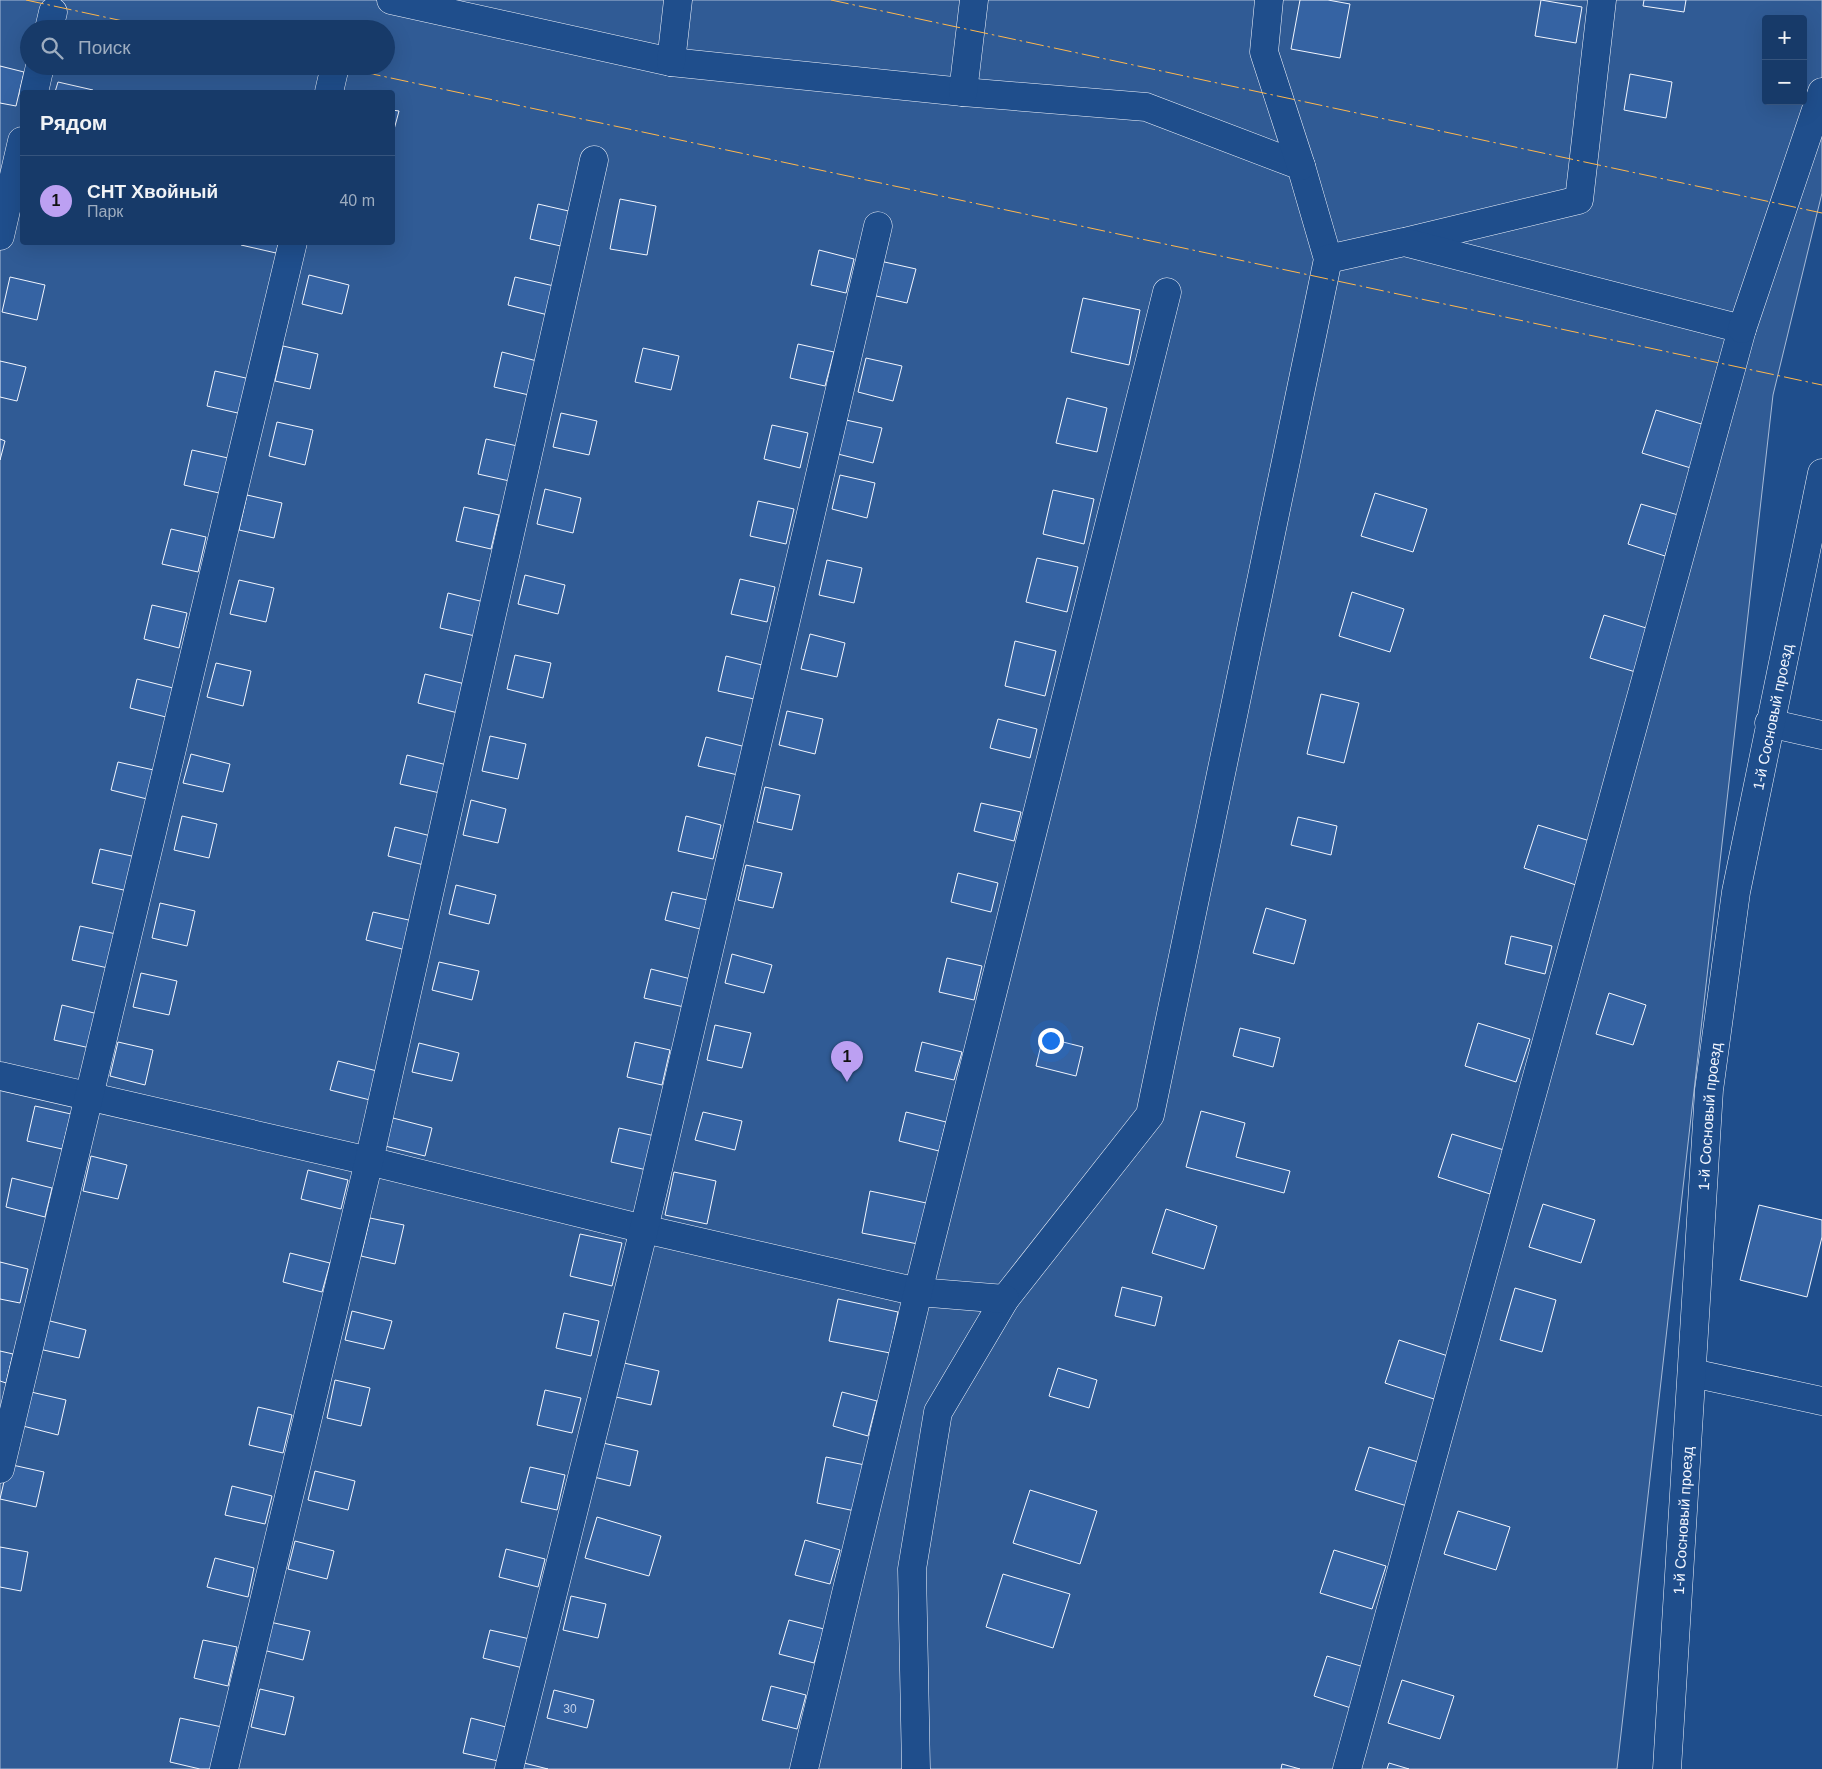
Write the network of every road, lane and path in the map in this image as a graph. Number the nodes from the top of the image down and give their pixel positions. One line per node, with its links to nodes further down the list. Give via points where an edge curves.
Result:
1 (391, 0): 6 (street)
2 (678, 0): 6 (street)
3 (974, 0): 11 (street)
4 (1269, 0): 15 (street, via 1264,52)
5 (1602, 0): 18 (street, via 1579,200)
6 (671, 62): 11 (street)
7 (38, 75): 9 (street)
8 (333, 75): 10 (street)
9 (34, 90)
10 (329, 90)
11 (963, 92): 15 (street, via 1146,107)
12 (1822, 92): 22 (street)
13 (20, 150): 17 (street)
14 (594, 160): 28 (street)
15 (1301, 166): 20 (street)
16 (878, 226): 29 (street)
17 (0, 236)
18 (1404, 242): 20 (street); 22 (street)
19 (292, 245): 27 (street)
20 (1328, 259): 31 (street, via 1150,1115)
21 (1167, 292): 30 (street)
22 (1742, 329): 39 (street)
23 (1822, 473): 24 (street, 1-й Сосновый проезд)
24 (1769, 723): 25 (street); 32 (street, 1-й Сосновый проезд, via 1736,892 1709,1090)
25 (1822, 735)
26 (0, 1076): 27 (street)
27 (88, 1096): 28 (street); 34 (street)
28 (369, 1161): 29 (street); 35 (street)
29 (644, 1229): 30 (street); 36 (street)
30 (918, 1292): 31 (street); 37 (street)
31 (1005, 1299): 38 (street, via 938,1412 912,1569)
32 (1692, 1373): 33 (street); 40 (street, 1-й Сосновый проезд)
33 (1822, 1401)
34 (0, 1469)
35 (224, 1769)
36 (509, 1769)
37 (804, 1769)
38 (916, 1769)
39 (1347, 1769)
40 (1667, 1769)

